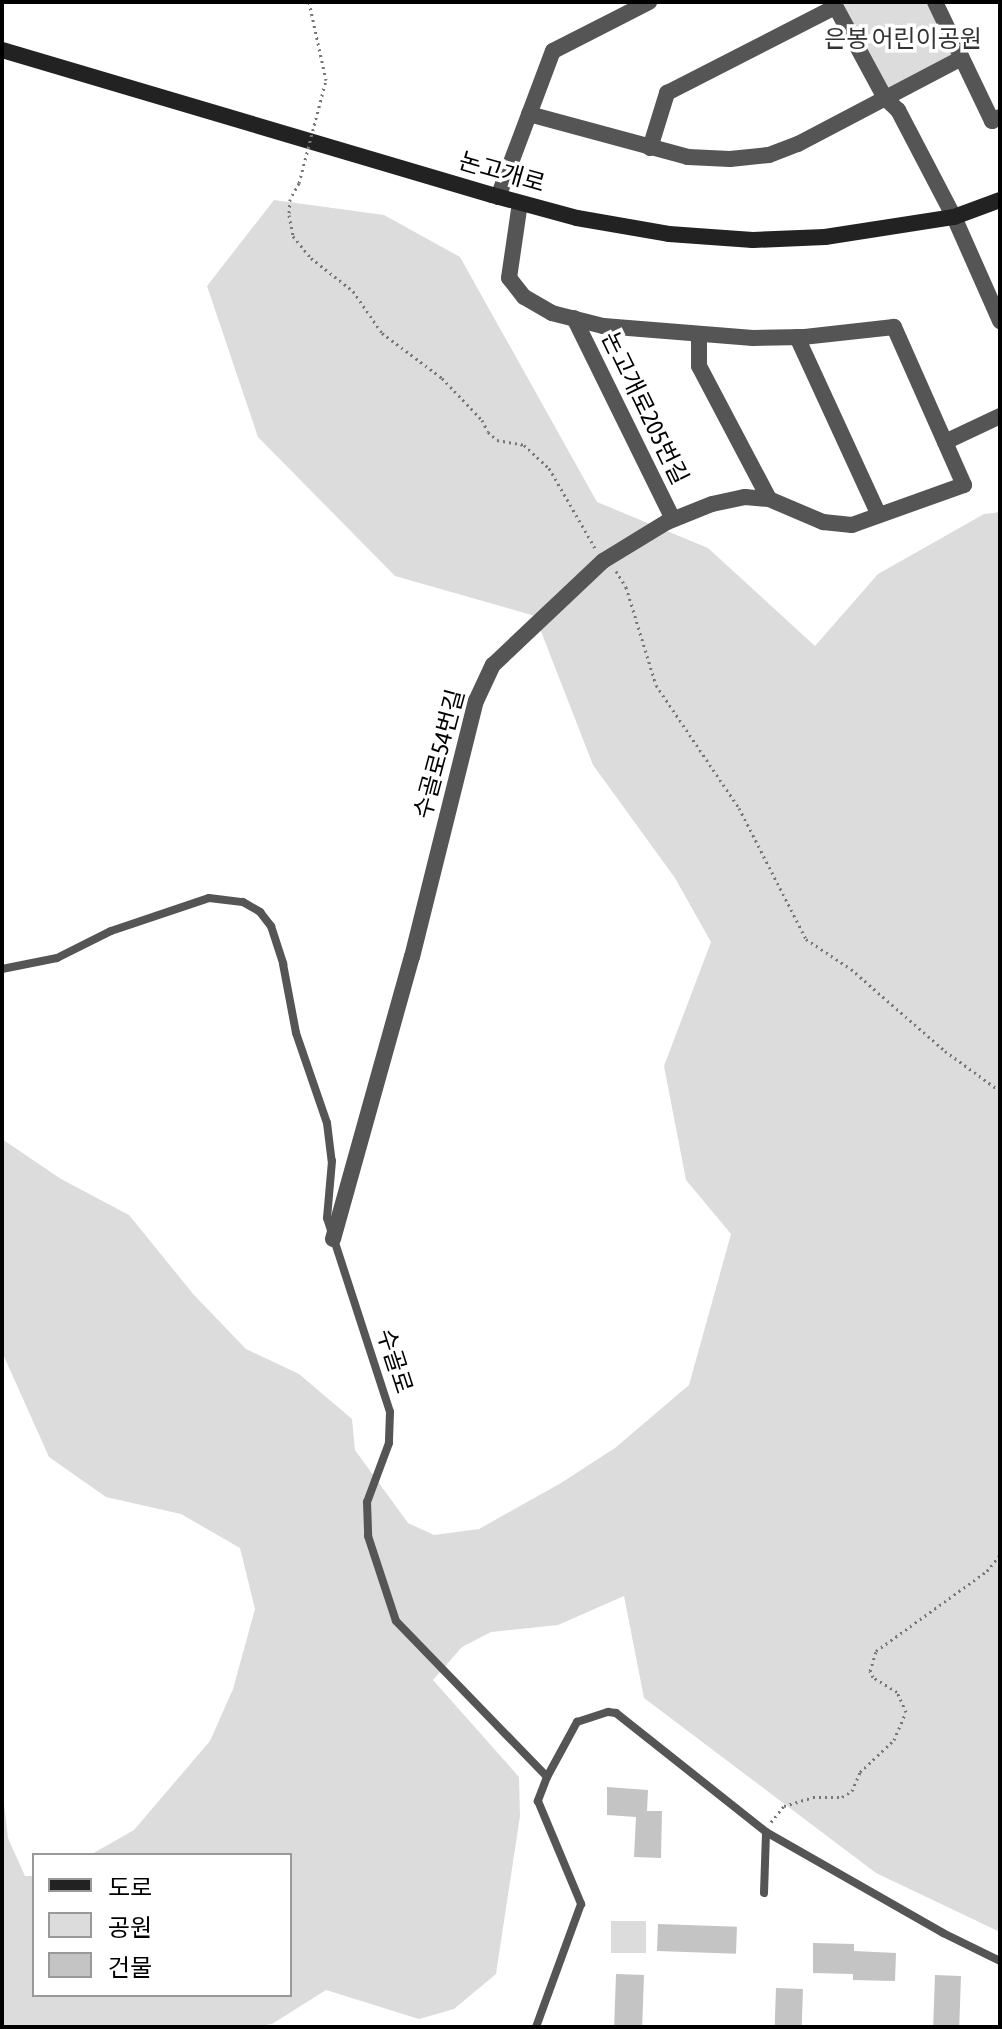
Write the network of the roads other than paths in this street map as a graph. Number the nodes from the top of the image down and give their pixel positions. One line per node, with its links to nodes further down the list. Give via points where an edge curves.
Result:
1 (649, 2): 7 (street, via 553,51)
2 (935, 2): 5 (street)
3 (834, 4): 6 (street); 9 (street, via 667,93)
4 (2, 50): 10 (main road, 논고개로)
5 (962, 58): 6 (street); 8 (street)
6 (885, 98): 9 (street, via 769,155 688,157); 13 (street, via 898,110)
7 (529, 114): 9 (street); 10 (street)
8 (996, 119)
9 (650, 148)
10 (498, 197): 12 (main road, 논고개로)
11 (1000, 200): 13 (main road, 논고개로)
12 (520, 203): 13 (main road, 논고개로, via 669,234 753,240 825,237); 14 (street, 논고개로205번길, via 509,278 524,297)
13 (954, 217): 15 (street)
14 (574, 318): 16 (street, 논고개로205번길, via 603,326); 23 (street, 논고개로205번길)
15 (1000, 321)
16 (699, 335): 17 (street, 논고개로205번길); 21 (street, via 699,366)
17 (797, 337): 19 (street, 논고개로205번길, via 894,327); 22 (street)
18 (1000, 416): 19 (street)
19 (945, 442): 20 (street, 논고개로205번길)
20 (964, 485): 22 (street, 수골로54번길)
21 (769, 499): 22 (street, 수골로54번길, via 838,525); 23 (street, 수골로54번길, via 745,497)
22 (879, 515)
23 (673, 519): 25 (street, 수골로54번길, via 603,561 493,665 484,680)
24 (2, 969): 25 (lane, 수골로, via 49,961 111,931 209,898 243,902 260,912 278,943 296,1033 327,1123 332,1161 327,1218)
25 (333, 1239): 26 (lane, 수골로, via 390,1412 389,1443 367,1502 368,1536 396,1621)
26 (547, 1777): 27 (lane, via 577,1722 616,1713); 30 (lane, via 538,1801 581,1904)
27 (766, 1832): 28 (lane); 29 (lane)
28 (764, 1893)
29 (1000, 1961)
30 (536, 2027)

